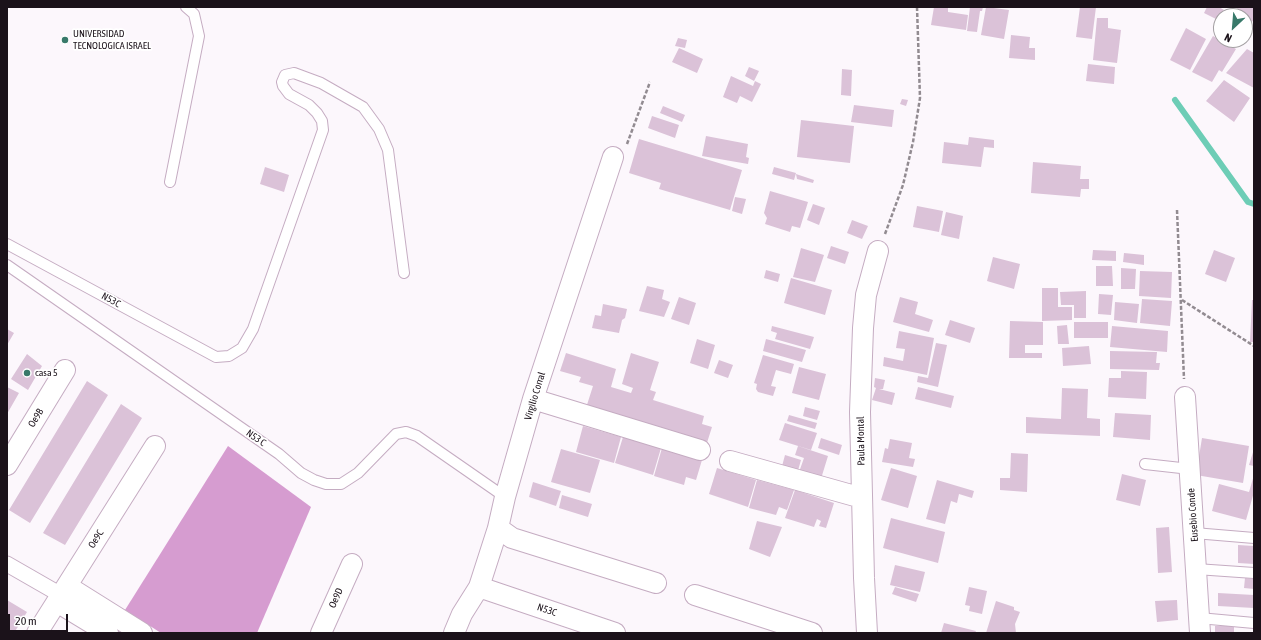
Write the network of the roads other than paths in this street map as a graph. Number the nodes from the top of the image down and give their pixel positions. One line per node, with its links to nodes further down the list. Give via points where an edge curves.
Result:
1 (186, 7): 3 (lane, via 194,14 199,36)
2 (613, 157): 10 (street, Virgilio Corral)
3 (170, 182)
4 (7, 244): 7 (lane, N53C, via 216,357 229,356 242,348 253,329 323,130 322,121 317,113 309,105 289,94 283,86 288,73 303,75 340,92 363,107 379,129 388,150)
5 (878, 251): 18 (street, Paula Montal, via 869,280 864,315 860,412)
6 (7, 265): 17 (lane, N53 C, via 314,480 326,484 340,484 358,473 396,434 406,432 417,436)
7 (404, 273)
8 (65, 370): 15 (street, Oe9B)
9 (1185, 397): 16 (street, Eusebio Conde)
10 (533, 400): 12 (street); 17 (street, Virgilio Corral)
11 (155, 446): 29 (street, Oe9C)
12 (700, 450)
13 (730, 461): 18 (street)
14 (1145, 464): 16 (lane)
15 (7, 465)
16 (1190, 469): 20 (street, Eusebio Conde)
17 (505, 497): 19 (street, Virgilio Corral)
18 (862, 498): 40 (street, Paula Montal)
19 (498, 528): 27 (street, via 512,538); 28 (street, Virgilio Corral)
20 (1194, 533): 21 (lane); 25 (street, Eusebio Conde)
21 (1254, 538)
22 (7, 552): 23 (street)
23 (7, 563): 29 (street)
24 (352, 564): 36 (street, Oe9D)
25 (1196, 569): 26 (lane); 32 (street, Eusebio Conde)
26 (1254, 573)
27 (656, 583)
28 (479, 587): 37 (street, Virgilio Corral, via 462,614); 38 (street, N53C)
29 (62, 594): 33 (street, Oe9C); 34 (street); 35 (street)
30 (695, 595): 39 (street)
31 (1254, 623): 32 (lane)
32 (1200, 626)
33 (37, 633)
34 (108, 633)
35 (142, 633)
36 (321, 633)
37 (454, 633)
38 (615, 633)
39 (812, 633)
40 (867, 633)

